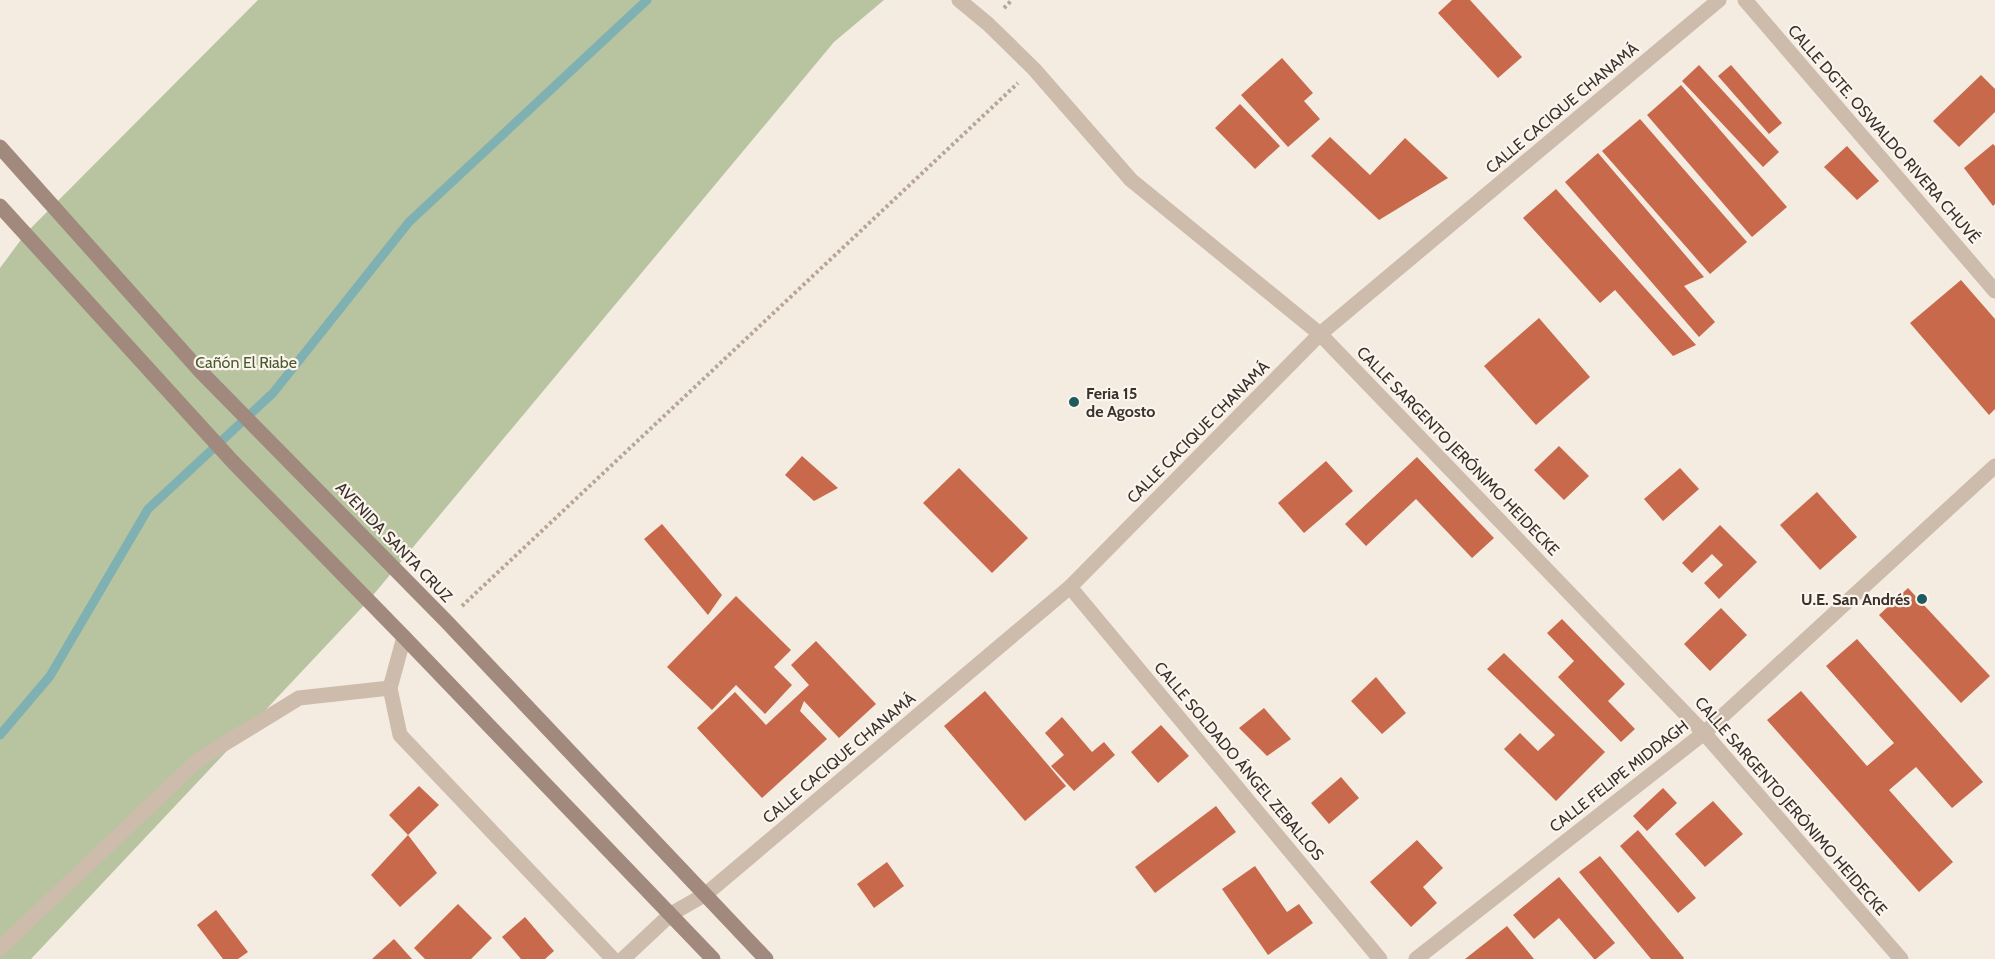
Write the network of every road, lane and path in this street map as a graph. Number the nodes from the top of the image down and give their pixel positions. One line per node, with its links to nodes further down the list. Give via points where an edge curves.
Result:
1 (959, 0): 4 (street, CALLE SARGENTO JERÓNIMO HEIDECKE)
2 (1719, 0): 8 (street, CALLE CACIQUE CHANAMÁ)
3 (1745, 0): 7 (street, CALLE DGTE. OSWALDO RIVERA CHUVÉ)
4 (1034, 69): 8 (street, CALLE SARGENTO JERÓNIMO HEIDECKE, via 1131,180); 11 (path)
5 (0, 147): 11 (main road, AVENIDA SANTA CRUZ, via 201,372)
6 (0, 206): 12 (main road, via 233,462)
7 (1995, 291)
8 (1320, 334): 10 (street, CALLE CACIQUE CHANAMÁ); 14 (street, CALLE SARGENTO JERÓNIMO HEIDECKE)
9 (1995, 466): 14 (street, CALLE FELIPE MIDDAGH)
10 (1070, 587): 15 (street, CALLE CACIQUE CHANAMÁ); 22 (street, CALLE SOLDADO ÁNGEL ZEBALLOS)
11 (446, 621): 15 (main road, AVENIDA SANTA CRUZ)
12 (404, 637): 13 (street); 16 (main road)
13 (390, 688): 17 (street, via 299,698 198,760); 18 (street, via 400,735)
14 (1704, 733): 23 (street, CALLE FELIPE MIDDAGH); 24 (street, CALLE SARGENTO JERÓNIMO HEIDECKE)
15 (705, 894): 16 (street, CALLE CACIQUE CHANAMÁ); 21 (main road, AVENIDA SANTA CRUZ)
16 (671, 915): 19 (street, CALLE CACIQUE CHANAMÁ); 20 (main road)
17 (0, 948)
18 (613, 959)
19 (623, 959)
20 (713, 959)
21 (766, 959)
22 (1380, 959)
23 (1416, 959)
24 (1901, 959)

